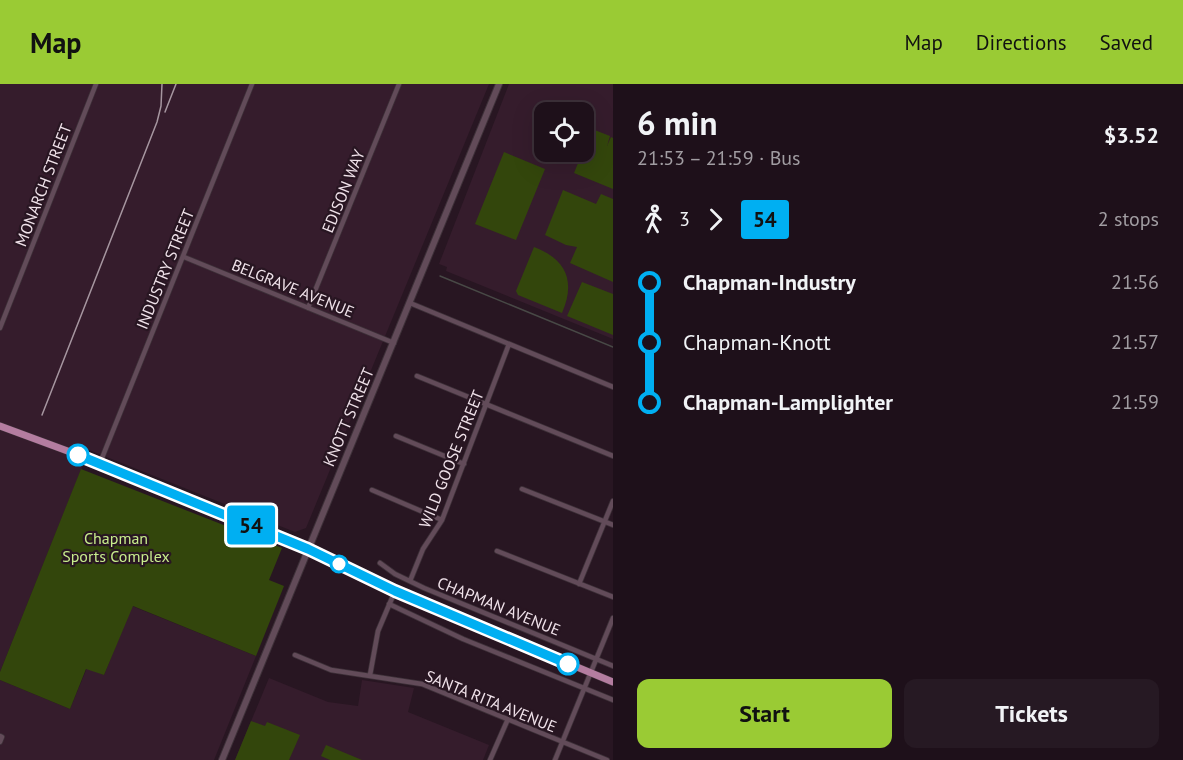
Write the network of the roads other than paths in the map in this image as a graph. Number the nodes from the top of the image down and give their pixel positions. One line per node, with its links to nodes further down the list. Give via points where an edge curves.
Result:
1 (96, 84): 8 (street, MONARCH STREET)
2 (252, 84): 5 (street, INDUSTRY STREET)
3 (399, 84): 7 (street, EDISON WAY)
4 (499, 84): 6 (main road, KNOTT STREET)
5 (184, 257): 7 (street, BELGRAVE AVENUE); 17 (street, INDUSTRY STREET)
6 (410, 303): 9 (main road, KNOTT STREET); 10 (street)
7 (308, 308): 9 (street, BELGRAVE AVENUE)
8 (0, 328)
9 (394, 342): 25 (main road, KNOTT STREET)
10 (509, 344): 12 (street); 13 (street, WILD GOOSE STREET)
11 (417, 376): 13 (street)
12 (613, 387)
13 (487, 405): 16 (street); 18 (street, WILD GOOSE STREET)
14 (0, 426): 17 (main road)
15 (396, 436): 18 (street)
16 (613, 456)
17 (99, 463): 25 (main road)
18 (464, 464): 22 (street, WILD GOOSE STREET)
19 (522, 489): 23 (street)
20 (372, 490): 22 (street)
21 (613, 501): 23 (street)
22 (442, 520): 28 (street, WILD GOOSE STREET, via 423,549)
23 (604, 522): 24 (street); 29 (street)
24 (613, 525)
25 (308, 549): 30 (main road); 44 (main road, KNOTT STREET)
26 (497, 551): 29 (street)
27 (380, 563): 28 (street, CHAPMAN AVENUE)
28 (410, 581): 35 (street, CHAPMAN AVENUE)
29 (579, 584): 31 (street)
30 (395, 591): 32 (street); 37 (main road)
31 (613, 597)
32 (389, 604): 38 (street, via 378,631); 40 (street)
33 (613, 618): 35 (street)
34 (295, 655): 38 (street, SANTA RITA AVENUE, via 331,670)
35 (597, 659): 36 (street, CHAPMAN AVENUE); 37 (street)
36 (613, 666)
37 (590, 673): 39 (main road); 40 (street)
38 (370, 675): 42 (street, SANTA RITA AVENUE, via 422,684)
39 (613, 682)
40 (584, 688): 41 (street); 43 (street)
41 (613, 700)
42 (508, 719): 43 (street, SANTA RITA AVENUE); 45 (street)
43 (562, 742): 46 (street); 47 (street, SANTA RITA AVENUE)
44 (222, 760)
45 (490, 760)
46 (555, 760)
47 (607, 760)

